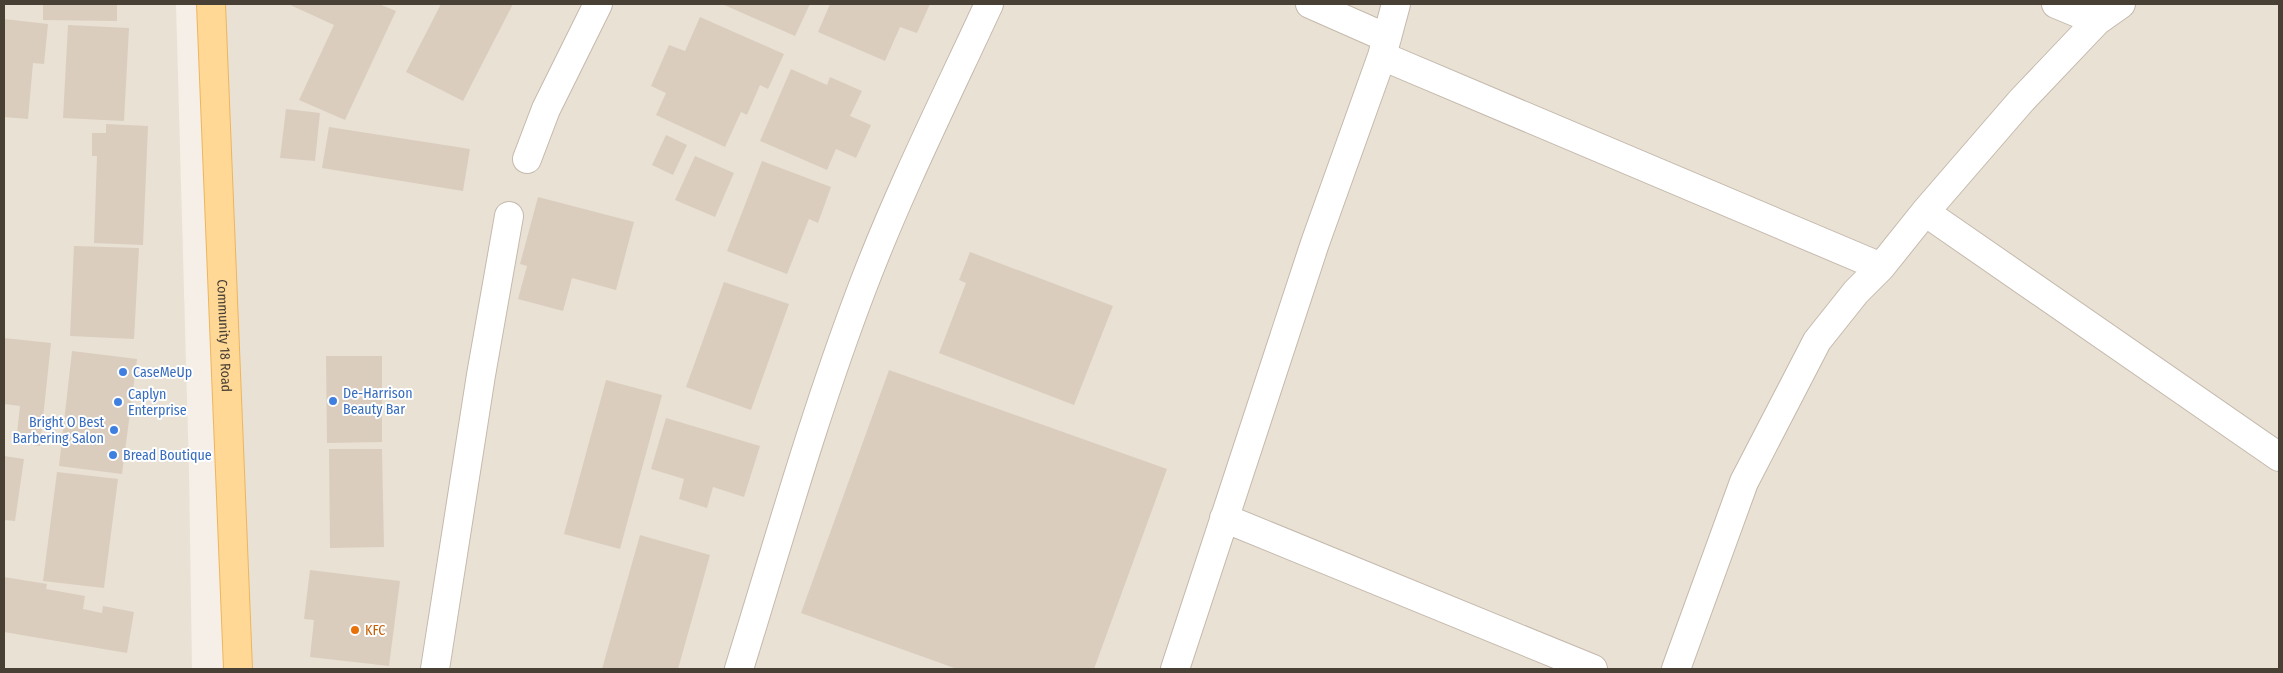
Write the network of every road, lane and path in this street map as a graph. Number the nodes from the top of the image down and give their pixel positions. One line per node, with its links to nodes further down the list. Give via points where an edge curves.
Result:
1 (212, 4): 16 (main road, Community 18 Road)
2 (598, 4): 10 (street, via 546,109)
3 (989, 4): 18 (street, via 905,183 861,289 821,403)
4 (1310, 4): 9 (street)
5 (1396, 4): 9 (street)
6 (2056, 4): 8 (street)
7 (2121, 4): 8 (street)
8 (2097, 21): 11 (street)
9 (1384, 47): 13 (street); 15 (street)
10 (527, 159)
11 (1925, 212): 13 (street); 14 (street)
12 (509, 216): 17 (street)
13 (1881, 267): 21 (street, via 1856,292 1817,341 1787,397 1744,482)
14 (2279, 457)
15 (1224, 518): 19 (street); 20 (street)
16 (238, 669)
17 (435, 669)
18 (739, 669)
19 (1175, 669)
20 (1593, 669)
21 (1676, 669)

